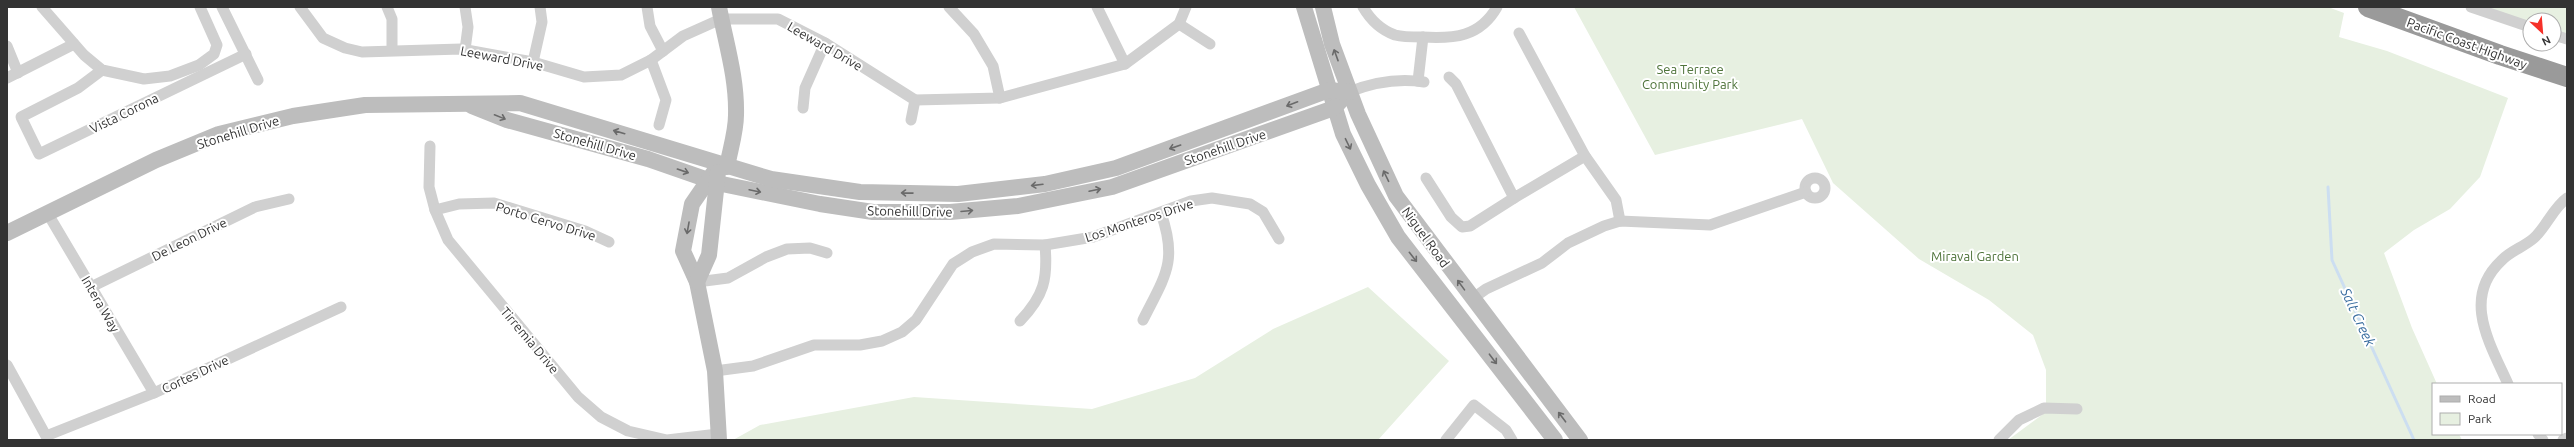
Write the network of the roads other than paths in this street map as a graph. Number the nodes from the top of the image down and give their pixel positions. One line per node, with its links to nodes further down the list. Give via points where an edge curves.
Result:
1 (42, 7): 24 (street)
2 (200, 7): 35 (street, via 217,45 214,54)
3 (222, 7): 30 (street)
4 (300, 7): 27 (street, Leeward Drive, via 323,38 362,52)
5 (387, 7): 27 (street, via 392,19)
6 (465, 7): 28 (street, via 468,27)
7 (540, 7): 32 (street, via 542,22)
8 (647, 7): 29 (street, via 650,26)
9 (949, 7): 43 (street, via 974,34 993,66)
10 (1097, 7): 33 (street)
11 (1186, 7): 20 (street)
12 (1304, 7): 41 (main road, Niguel Road)
13 (1323, 7): 42 (main road, Niguel Road, one-way to 13, via 1332,44)
14 (1363, 7): 22 (street, via 1374,22 1395,35)
15 (1497, 7): 22 (street, via 1490,19 1476,30 1448,39)
16 (2368, 7): 38 (highway, Pacific Coast Highway)
17 (2471, 7): 19 (street)
18 (720, 13): 23 (street, Leeward Drive, via 778,19); 29 (street, Leeward Drive); 52 (main road, via 732,63 736,103 729,118)
19 (2522, 23)
20 (1179, 24): 25 (street); 33 (street)
21 (1519, 33): 51 (street)
22 (1423, 37): 42 (street, Stonehill Drive, via 1420,82 1391,80)
23 (825, 43): 44 (street, Leeward Drive); 46 (street, via 805,88)
24 (74, 44): 34 (street); 36 (street)
25 (1210, 44)
26 (7, 46): 36 (street)
27 (392, 50): 28 (street, Leeward Drive)
28 (465, 50): 32 (street, Leeward Drive)
29 (663, 51): 31 (street, Leeward Drive)
30 (246, 54): 35 (street, Vista Corona); 40 (street)
31 (651, 60): 32 (street, Leeward Drive, via 621,75 584,77); 49 (street, via 666,100)
32 (533, 62)
33 (1125, 64): 43 (street)
34 (102, 70): 35 (street, via 144,79); 35 (street, Vista Corona, via 78,88 21,117 39,154)
35 (202, 70)
36 (18, 73): 39 (street)
37 (1449, 77): 56 (street, via 1456,84)
38 (2567, 77)
39 (7, 78)
40 (258, 80)
41 (1329, 90): 42 (main road, Stonehill Drive); 47 (main road, Niguel Road); 52 (main road, Stonehill Drive, one-way to 52, via 1116,168 1045,184 958,194 860,192 804,185)
42 (1349, 92): 47 (main road, Stonehill Drive); 70 (main road, Niguel Road, one-way to 42, via 1396,196 1365,134)
43 (1000, 98): 44 (street)
44 (915, 100): 48 (street)
45 (464, 102): 52 (main road, Stonehill Drive, one-way to 45, via 520,103); 54 (main road, Stonehill Drive, one-way to 54, via 507,120 642,156); 61 (main road, Stonehill Drive, via 365,105 293,116 219,134 156,160)
46 (803, 108)
47 (1334, 108): 54 (main road, Stonehill Drive, one-way to 47, via 820,204 873,212 950,212 1018,206 1112,187); 83 (main road, Niguel Road, one-way to 83, via 1343,134 1398,237)
48 (911, 120)
49 (659, 125)
50 (430, 146): 59 (street, Tirremia Drive, via 429,186)
51 (1585, 156): 56 (street); 62 (street, via 1616,200)
52 (721, 165): 54 (main road)
53 (1426, 178): 56 (street, via 1451,217 1462,227 1470,226)
54 (713, 181): 68 (main road, via 709,254); 68 (main road, one-way to 68, via 692,204 684,251)
55 (1806, 192): 62 (street, via 1710,225)
56 (1514, 198)
57 (2567, 198): 76 (street, via 2534,238 2502,260 2486,277 2482,289 2481,313 2488,338)
58 (289, 199): 69 (street, De Leon Drive, via 255,207)
59 (435, 210): 65 (street, Porto Cervo Drive, via 458,204 494,203 585,231); 79 (street, Tirremia Drive, via 448,240 578,397 601,417 628,432 667,440)
60 (1161, 213): 64 (street, Los Monteros Drive, via 1198,200 1234,200 1250,204 1263,212); 66 (street, Los Monteros Drive, via 1093,237); 73 (street, via 1169,236 1170,259 1163,281)
61 (48, 214): 63 (main road, Stonehill Drive); 69 (street, Intera Way)
62 (1620, 221): 70 (street, via 1581,236 1542,263 1486,289)
63 (7, 234)
64 (1279, 239)
65 (609, 242)
66 (1045, 245): 72 (street, via 1047,271 1042,290 1032,308); 75 (street, Los Monteros Drive, via 994,244 972,252 954,264 916,320 902,332 882,341 860,345 814,345 793,350 753,366)
67 (827, 253): 68 (street, via 810,248 787,249 766,257 728,278)
68 (697, 282): 75 (main road)
69 (91, 287): 77 (street, Intera Way)
70 (1472, 299): 84 (main road, Niguel Road, one-way to 70)
71 (341, 307): 77 (street, Cortes Drive)
72 (1020, 320)
73 (1143, 320)
74 (7, 365): 77 (street, Cortes Drive, via 46,436)
75 (715, 371): 79 (main road)
76 (2508, 383)
77 (154, 393)
78 (2077, 410): 85 (street, via 2044,408 2019,420)
79 (718, 437)
80 (2567, 438): 86 (street)
81 (1446, 440): 82 (street, via 1474,405 1506,430)
82 (1512, 440)
83 (1555, 440)
84 (1580, 440)
85 (1999, 440)
86 (2563, 440)

